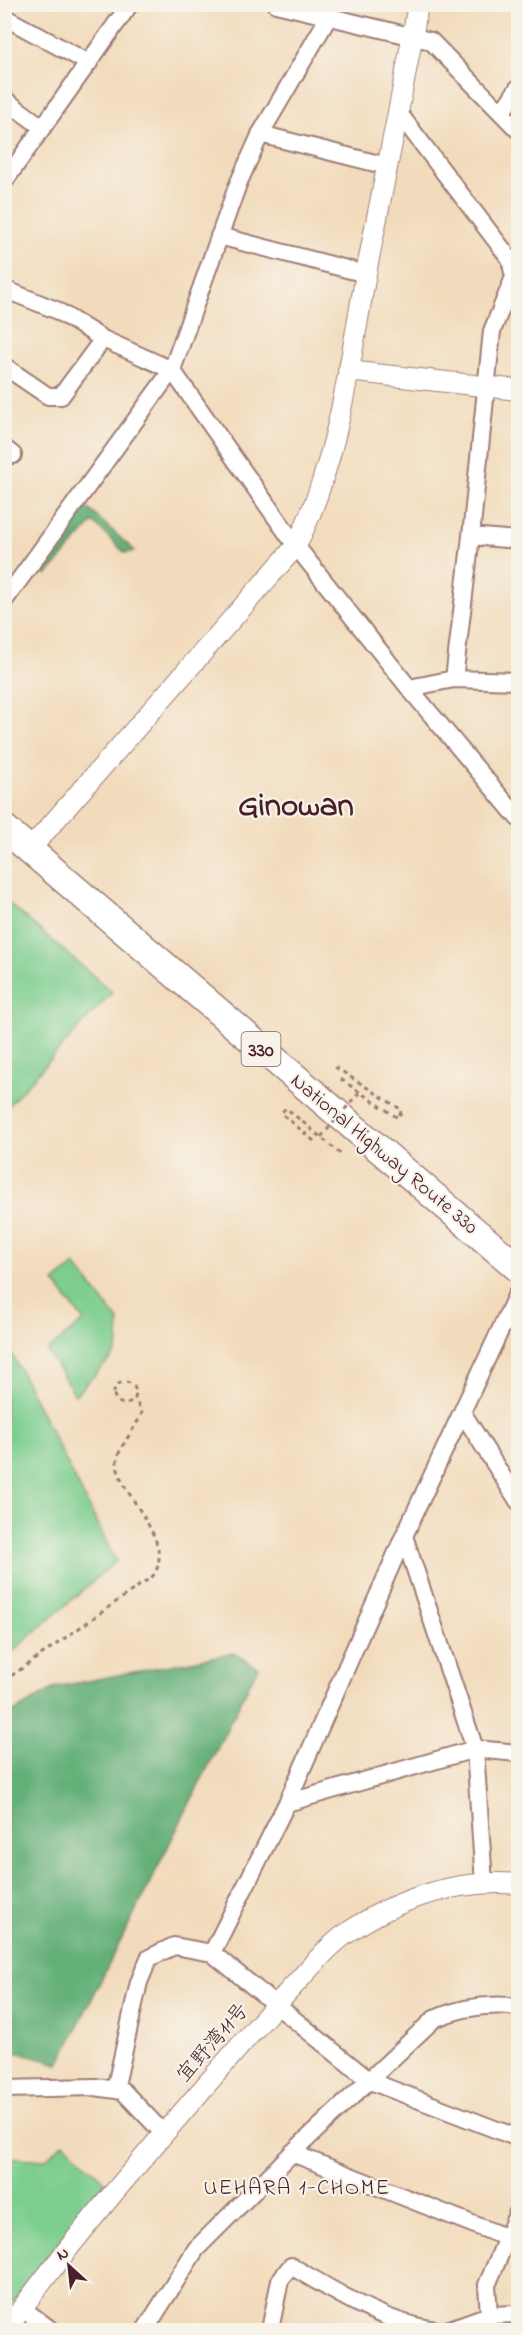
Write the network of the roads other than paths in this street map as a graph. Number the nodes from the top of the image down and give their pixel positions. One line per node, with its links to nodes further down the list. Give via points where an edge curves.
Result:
1 (130, 4): 7 (street)
2 (276, 4): 5 (street)
3 (418, 4): 6 (street)
4 (4, 17): 7 (street)
5 (328, 18): 6 (street); 14 (street)
6 (412, 37): 10 (street); 11 (street, via 431,41)
7 (89, 63): 12 (street)
8 (519, 88): 11 (street)
9 (4, 99): 12 (street)
10 (398, 112): 15 (street); 24 (street, via 510,259 514,277 492,331)
11 (502, 112): 13 (street)
12 (42, 127): 16 (street)
13 (519, 130)
14 (260, 134): 15 (street); 17 (street)
15 (387, 166): 18 (street)
16 (4, 182)
17 (219, 236): 18 (street); 22 (street)
18 (366, 274): 23 (street)
19 (4, 289): 20 (street, via 56,310)
20 (103, 339): 21 (street, via 61,396 48,396); 22 (street)
21 (4, 366)
22 (172, 370): 28 (street); 29 (street)
23 (348, 371): 24 (street); 28 (street, via 326,477)
24 (485, 387): 25 (street); 26 (street)
25 (519, 390)
26 (471, 536): 27 (street); 30 (street)
27 (519, 540)
28 (296, 546): 32 (street); 35 (street)
29 (4, 601)
30 (454, 680): 31 (street); 32 (street)
31 (519, 681)
32 (410, 688): 33 (street)
33 (518, 816)
34 (4, 828): 35 (highway, National Highway Route 330 / 330)
35 (30, 849): 36 (highway, National Highway Route 330 / 330)
36 (519, 1268)
37 (519, 1292): 38 (street)
38 (462, 1412): 39 (street); 40 (street)
39 (519, 1501)
40 (404, 1536): 41 (street); 43 (street)
41 (475, 1749): 42 (street); 43 (street); 44 (street)
42 (519, 1753)
43 (287, 1803): 46 (street)
44 (484, 1883): 45 (street, 宜野湾11号); 47 (street, 宜野湾11号, via 413,1899 366,1921 326,1950)
45 (519, 1884)
46 (212, 1953): 47 (street); 51 (street, via 174,1946 149,1958 139,1982)
47 (276, 2004): 49 (street); 52 (street, 宜野湾11号)
48 (519, 2007): 49 (street, via 459,2009 434,2019)
49 (370, 2081): 53 (street); 54 (street)
50 (4, 2089): 51 (street)
51 (115, 2090): 52 (street, via 123,2091)
52 (164, 2133): 57 (street, 宜野湾11号)
53 (519, 2138)
54 (292, 2153): 56 (street); 62 (street, via 196,2249)
55 (519, 2212): 56 (street)
56 (508, 2238): 59 (street, via 487,2285)
57 (22, 2308): 60 (street, 宜野湾11号); 61 (street)
58 (519, 2314): 59 (street)
59 (489, 2315): 65 (street)
60 (6, 2331)
61 (51, 2331)
62 (145, 2331)
63 (270, 2331): 64 (street, via 280,2280 291,2266 385,2317)
64 (437, 2331)
65 (447, 2331)

